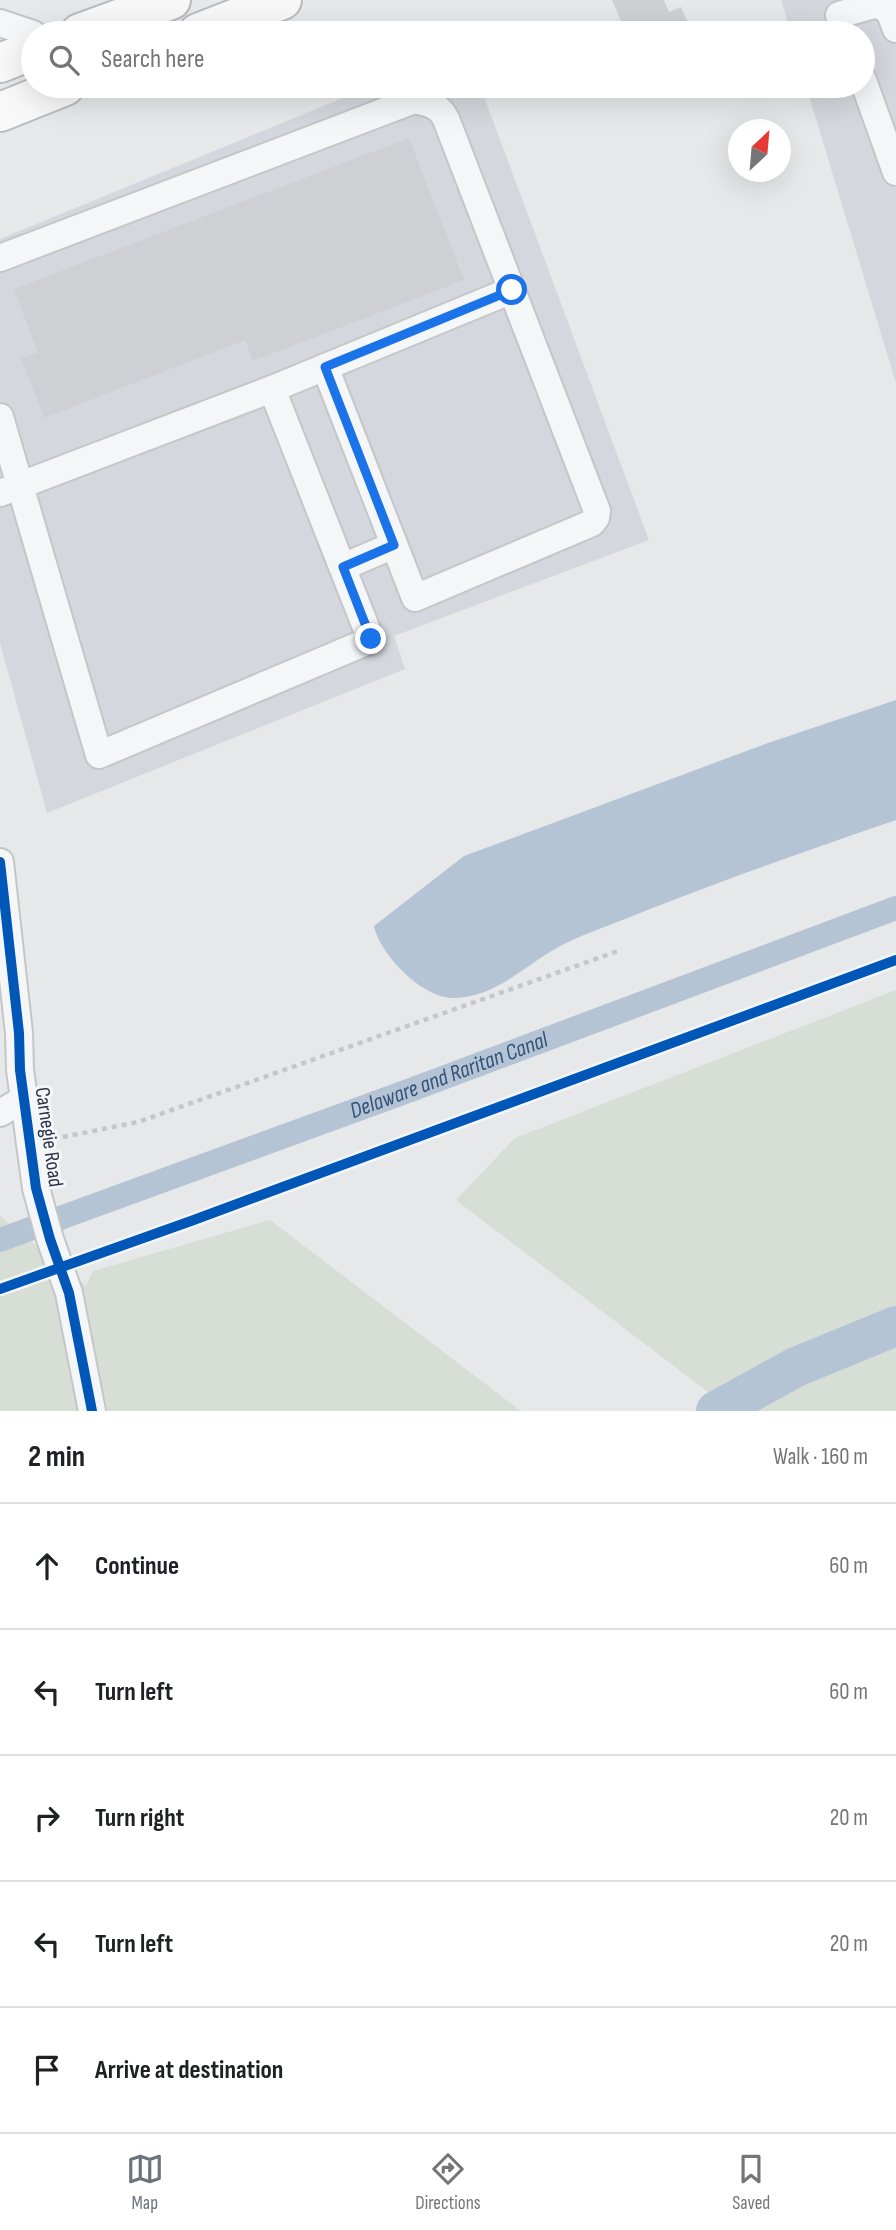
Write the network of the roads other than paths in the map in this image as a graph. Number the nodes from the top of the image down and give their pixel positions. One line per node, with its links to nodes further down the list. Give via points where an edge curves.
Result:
1 (282, 0): 5 (highway)
2 (164, 2): 4 (highway)
3 (840, 16): 7 (street, via 877,4 889,11)
4 (113, 21)
5 (229, 21)
6 (0, 23): 8 (street)
7 (896, 29)
8 (21, 30)
9 (21, 55): 10 (highway)
10 (0, 63)
11 (35, 98): 13 (highway)
12 (869, 98): 14 (street)
13 (0, 112)
14 (896, 172)
15 (0, 258): 16 (street, via 414,100 441,109 446,118)
16 (512, 290): 17 (street); 21 (street, via 596,517 592,523 415,598)
17 (325, 367): 18 (street); 21 (street)
18 (272, 389): 20 (street); 22 (street)
19 (0, 417): 20 (street)
20 (10, 490): 22 (street, via 99,755 371,639)
21 (394, 545): 22 (street)
22 (343, 567)
23 (0, 862): 24 (street, Carnegie Road)
24 (24, 1099): 25 (street); 26 (street, Carnegie Road, via 36,1188 69,1293)
25 (0, 1113)
26 (92, 1411)

